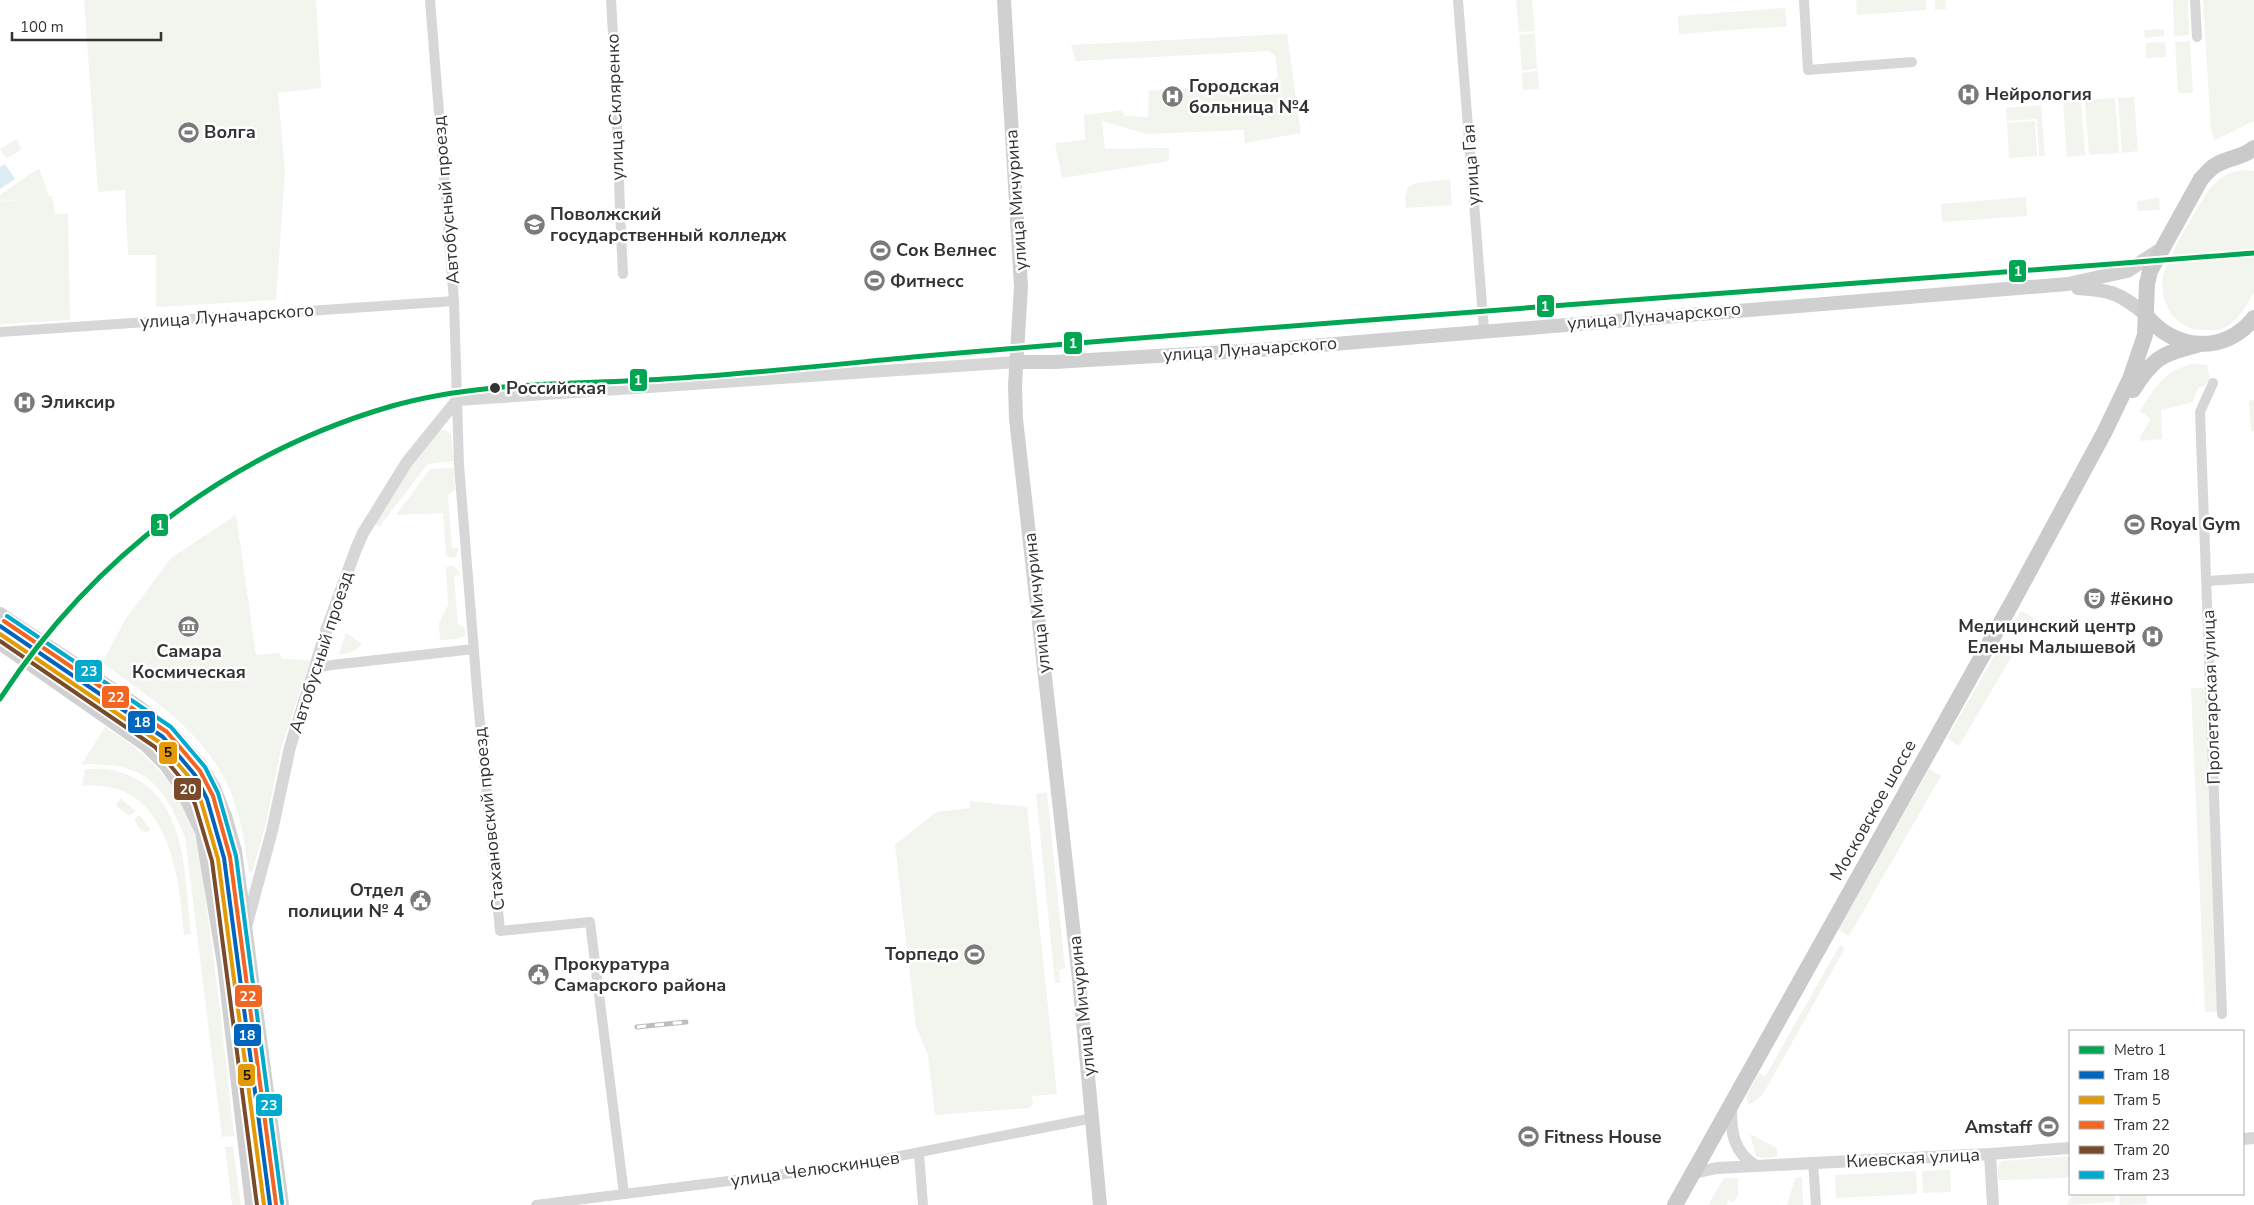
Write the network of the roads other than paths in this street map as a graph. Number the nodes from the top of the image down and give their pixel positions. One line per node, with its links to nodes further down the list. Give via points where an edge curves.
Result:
1 (430, 0): 13 (street, Автобусный проезд)
2 (611, 0): 11 (street, улица Скляренко)
3 (1004, 0): 19 (main road, улица Мичурина, via 1020,264)
4 (1458, 0): 16 (street, улица Гая)
5 (1804, 0): 8 (street, via 1808,70)
6 (2194, 0): 7 (street)
7 (2196, 37)
8 (1912, 62)
9 (2251, 153): 10 (main road, Московское шоссе, via 2217,164 2201,179)
10 (2160, 250): 12 (main road, улица Луначарского, via 2127,271 2068,284); 14 (main road, Московское шоссе, via 2150,270)
11 (622, 274)
12 (2042, 286): 14 (main road, улица Луначарского, via 2110,291); 16 (main road, улица Луначарского)
13 (454, 301): 17 (street, улица Луначарского); 21 (street, Автобусный проезд)
14 (2145, 315): 18 (main road, Московское шоссе, via 2174,338); 22 (main road, Московское шоссе, via 2145,335 2136,363)
15 (2254, 318): 18 (main road, Московское шоссе, via 2239,334 2222,343)
16 (1484, 330): 19 (main road, улица Луначарского, via 1261,350)
17 (0, 332)
18 (2200, 344): 22 (main road, Московское шоссе, via 2171,352 2150,365)
19 (1017, 362): 21 (street, улица Луначарского); 33 (main road, улица Мичурина, via 1016,419)
20 (2214, 383): 25 (street, Пролетарская улица, via 2200,412)
21 (457, 400): 23 (street, Автобусный проезд); 29 (street, Автобусный проезд, via 407,462 363,533)
22 (2104, 433): 32 (main road, Московское шоссе)
23 (459, 465): 28 (street, Стахановский проезд)
24 (2254, 578): 25 (street)
25 (2207, 581): 31 (street, Пролетарская улица)
26 (0, 614): 30 (main road, via 139,707 177,739 201,766 225,816 235,851)
27 (0, 642): 41 (main road, via 146,745 166,764 193,810 202,832 224,964)
28 (474, 649): 29 (street); 40 (street, Стахановский проезд, via 500,931 590,922)
29 (315, 668): 30 (street, Автобусный проезд, via 290,747 272,831)
30 (244, 932): 42 (main road)
31 (2222, 1014)
32 (1731, 1107): 38 (street, via 1731,1132 1735,1144 1741,1154); 39 (main road, Московское шоссе)
33 (1093, 1118): 35 (street, улица Челюскинцев); 45 (main road, улица Мичурина)
34 (2069, 1148): 36 (street, Киевская улица)
35 (919, 1154): 40 (street, улица Челюскинцев, via 850,1166); 44 (street)
36 (1990, 1154): 37 (street, Киевская улица); 48 (street)
37 (1814, 1162): 38 (street, Киевская улица); 47 (street)
38 (1756, 1166): 39 (street, Киевская улица)
39 (1694, 1173): 46 (main road, Московское шоссе)
40 (624, 1194): 43 (street, улица Челюскинцев)
41 (252, 1205)
42 (282, 1205)
43 (536, 1205)
44 (924, 1205)
45 (1100, 1205)
46 (1675, 1205)
47 (1816, 1205)
48 (1993, 1205)

